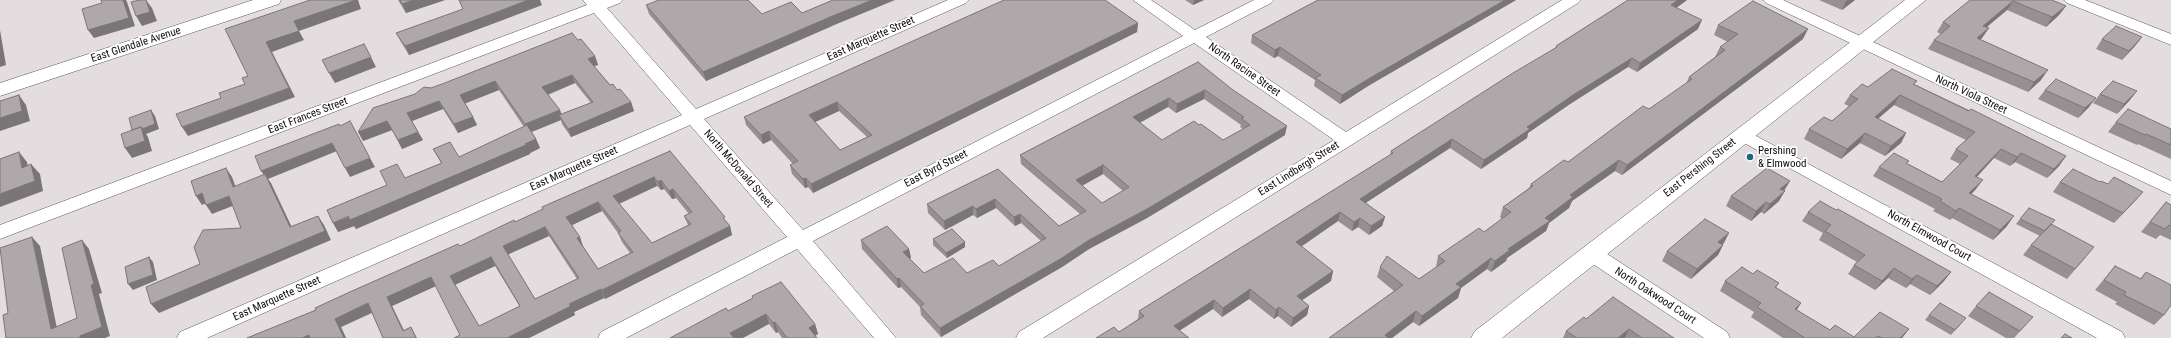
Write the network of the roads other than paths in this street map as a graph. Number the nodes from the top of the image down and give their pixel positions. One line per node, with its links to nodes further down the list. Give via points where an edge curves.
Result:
1 (272, 0): 14 (street, East Glendale Avenue)
2 (615, 0): 10 (street, East Frances Street)
3 (960, 0): 15 (street, East Marquette Street)
4 (1141, 0): 11 (street, North Racine Street)
5 (1266, 0): 11 (street, East Byrd Street)
6 (1573, 0): 17 (street, East Lindbergh Street)
7 (1771, 0): 13 (street, North Viola Street)
8 (1917, 0): 13 (street, East Pershing Street)
9 (2072, 0): 12 (street)
10 (594, 3): 15 (street, North McDonald Street); 19 (street, East Frances Street)
11 (1195, 36): 17 (street, North Racine Street); 20 (street, East Byrd Street)
12 (2171, 40)
13 (1862, 43): 16 (street, East Pershing Street); 18 (street, North Viola Street)
14 (0, 90)
15 (693, 117): 20 (street, North McDonald Street); 22 (street, East Marquette Street)
16 (1743, 135): 21 (street, East Pershing Street); 28 (street, North Elmwood Court)
17 (1346, 140): 25 (street, East Lindbergh Street)
18 (2171, 189)
19 (0, 232)
20 (800, 239): 23 (street, East Byrd Street); 24 (street, North McDonald Street)
21 (1591, 253): 26 (street, East Pershing Street); 27 (street, North Oakwood Court)
22 (187, 338)
23 (608, 338)
24 (886, 338)
25 (1026, 338)
26 (1484, 338)
27 (1720, 338)
28 (2115, 338)

